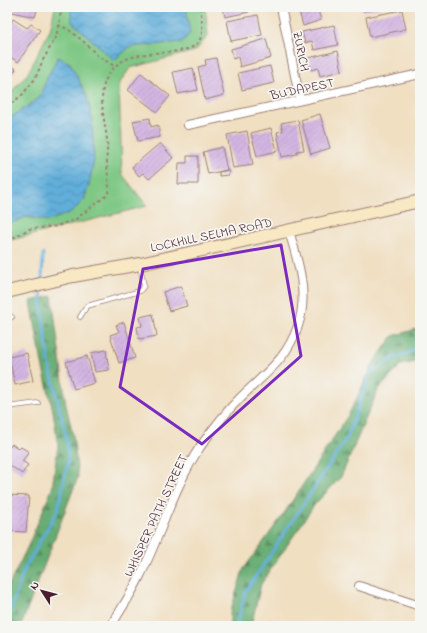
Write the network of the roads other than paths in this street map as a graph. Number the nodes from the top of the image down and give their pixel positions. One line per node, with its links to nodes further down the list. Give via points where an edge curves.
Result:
1 (281, 7): 3 (street, ZURICH)
2 (420, 74): 3 (street, BUDAPEST)
3 (300, 100): 4 (street, BUDAPEST)
4 (188, 125)
5 (420, 201): 6 (main road, LOCKHILL SELMA ROAD)
6 (289, 231): 7 (main road, LOCKHILL SELMA ROAD); 16 (street, WHISPER PATH STREET, via 302,279 303,294 302,313 295,334 278,363 240,398 199,448 183,476 140,576)
7 (140, 264): 8 (main road, LOCKHILL SELMA ROAD, via 73,276); 10 (lane, via 144,286 140,291 87,306)
8 (10, 292)
9 (12, 317): 11 (lane)
10 (80, 317)
11 (7, 319)
12 (38, 403): 13 (lane)
13 (7, 407)
14 (359, 586): 15 (street)
15 (420, 606)
16 (112, 626)

